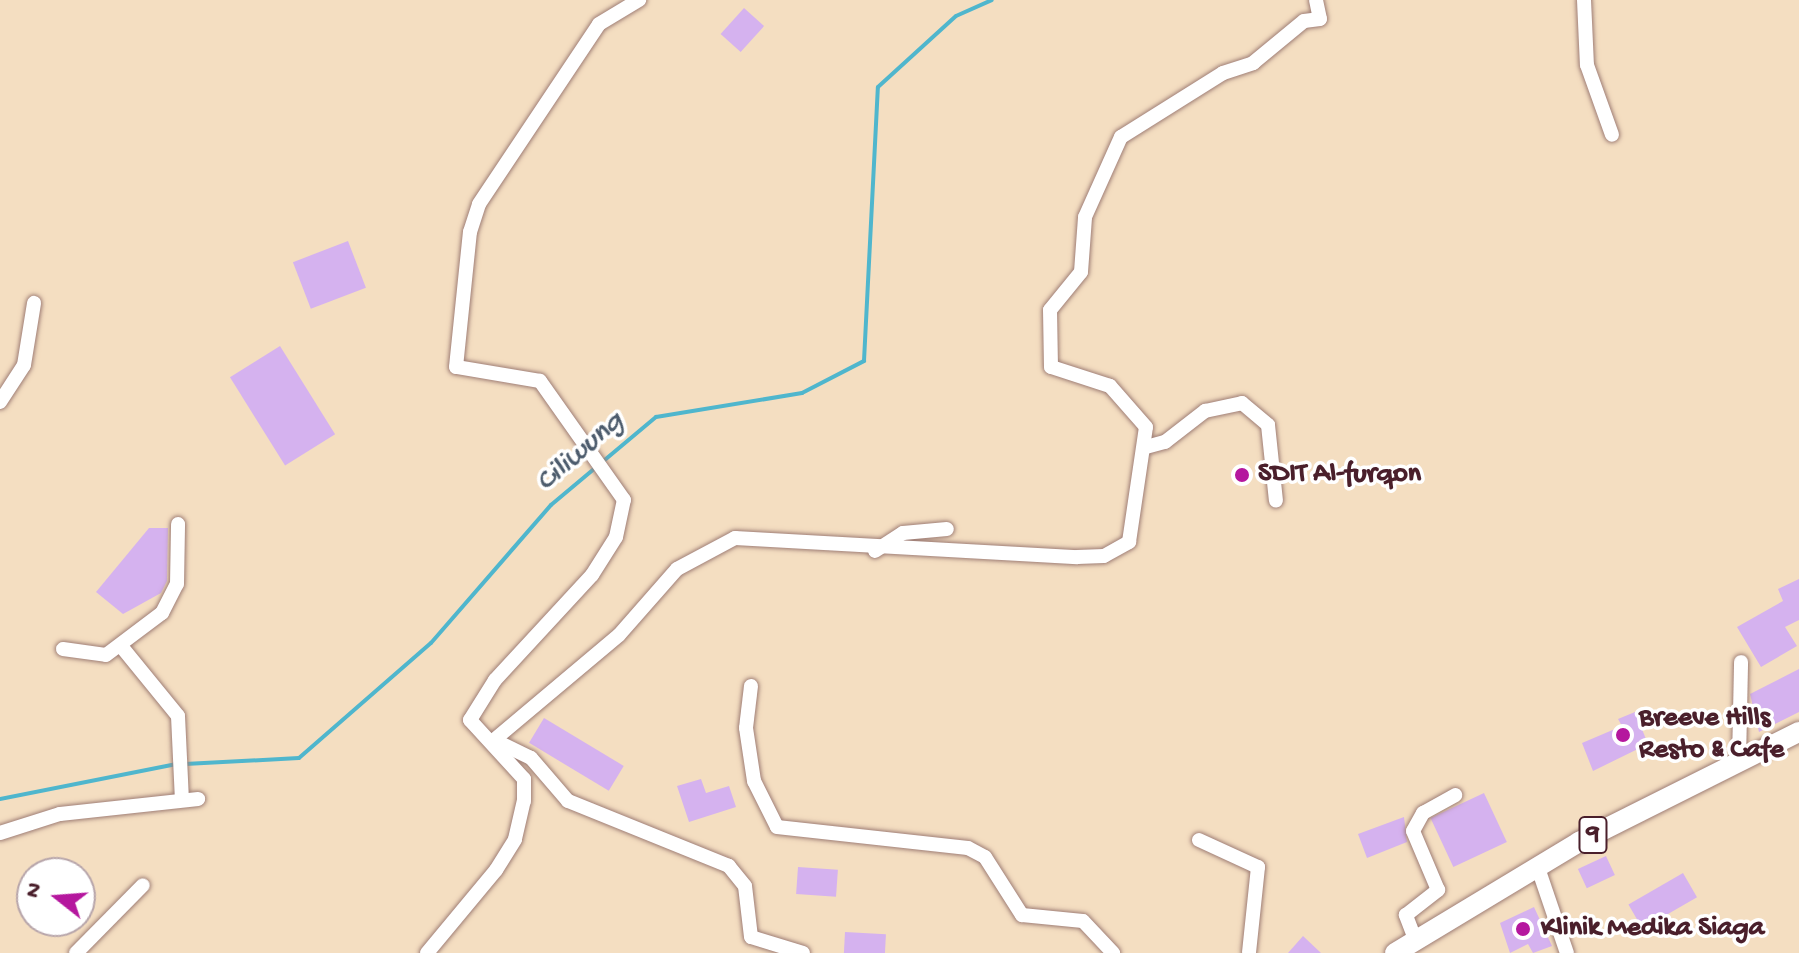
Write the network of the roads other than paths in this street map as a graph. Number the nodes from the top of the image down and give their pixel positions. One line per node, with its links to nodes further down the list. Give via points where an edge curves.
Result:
1 (639, 0): 17 (street, via 599,24 473,220 455,364 467,373 540,381 617,483 624,500 616,537 470,720)
2 (1316, 0): 7 (street, via 1319,20 1304,21 1253,63 1223,73 1121,137 1085,217 1081,272 1048,316 1049,361 1057,371 1118,391 1145,423)
3 (1584, 0): 4 (street, via 1587,65)
4 (1612, 135)
5 (34, 303): 6 (street, via 24,365)
6 (0, 402)
7 (1146, 447): 8 (street, via 1165,442 1205,411 1242,403 1268,425); 11 (street, via 1134,473 1132,535 1111,553)
8 (1276, 501)
9 (178, 524): 12 (street, via 172,601)
10 (947, 529): 11 (street, via 903,533)
11 (875, 551): 17 (street, via 763,535 702,552 667,579 619,635 525,707)
12 (121, 646): 13 (street, via 102,656); 20 (street, via 175,709 182,781 190,800 60,814)
13 (63, 649)
14 (1741, 662): 18 (street)
15 (751, 686): 28 (street, via 746,728 754,781 777,827 968,848 985,857 1022,915 1083,921)
16 (1799, 732): 18 (highway, 9)
17 (495, 745): 26 (street, via 524,779 515,839); 27 (street, via 531,758 568,801 729,866 745,886 753,939)
18 (1739, 761): 22 (highway, 9)
19 (1455, 795): 24 (street, via 1423,813 1413,831 1438,890 1406,915)
20 (0, 833)
21 (1199, 840): 29 (street, via 1258,867)
22 (1537, 865): 24 (highway, 9); 31 (street)
23 (143, 885): 25 (street)
24 (1415, 939): 30 (highway, 9)
25 (76, 953)
26 (427, 953)
27 (803, 953)
28 (1113, 953)
29 (1249, 953)
30 (1395, 953)
31 (1567, 953)

